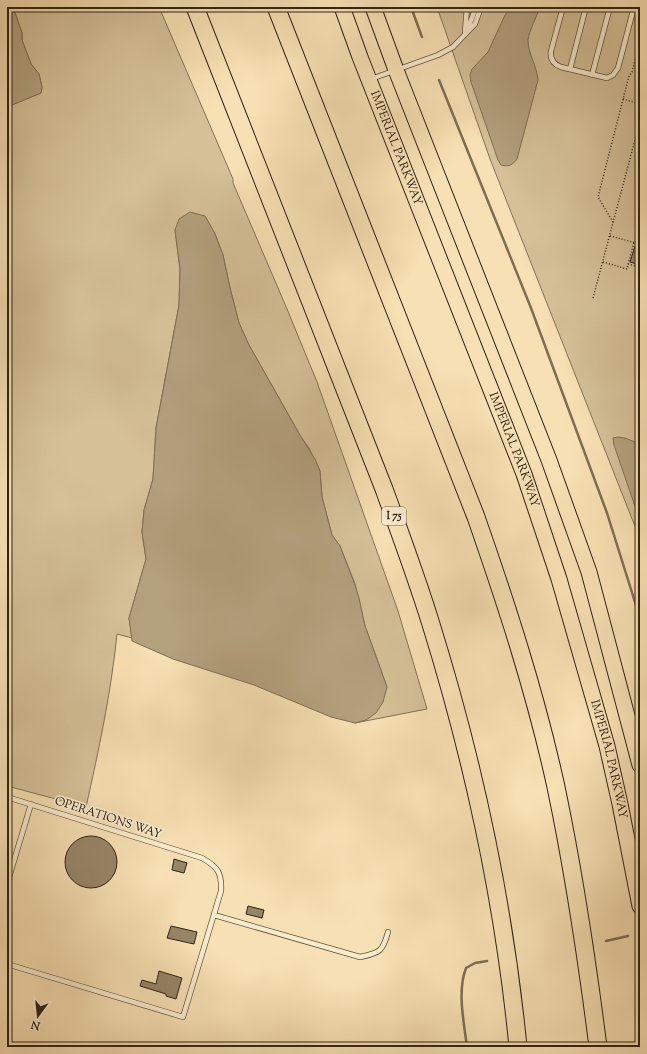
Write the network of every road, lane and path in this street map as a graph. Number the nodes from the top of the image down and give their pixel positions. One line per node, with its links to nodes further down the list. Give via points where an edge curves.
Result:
1 (195, 7): 39 (highway, I 75, via 384,489 430,621 481,812 507,960)
2 (276, 7): 40 (highway, via 476,517 520,650 568,846 582,921)
3 (342, 7): 17 (main road, IMPERIAL PARKWAY)
4 (373, 7): 15 (main road)
5 (467, 7): 12 (lane)
6 (476, 7): 12 (lane)
7 (481, 7): 12 (lane, via 475,24)
8 (563, 7): 14 (lane, via 551,56 557,65)
9 (586, 7): 14 (lane)
10 (610, 7): 16 (lane)
11 (634, 7): 16 (lane, via 616,72 607,78)
12 (465, 36): 15 (lane, via 453,47 438,55)
13 (640, 41): 18 (path)
14 (570, 69): 16 (lane)
15 (396, 70): 17 (lane); 29 (main road, via 549,460 586,565)
16 (592, 75)
17 (369, 80): 32 (main road, IMPERIAL PARKWAY, via 524,474 559,579 607,746)
18 (623, 100): 19 (path); 21 (path, via 598,197)
19 (640, 104)
20 (640, 121): 21 (path)
21 (614, 222): 22 (path)
22 (610, 236): 23 (path); 25 (path)
23 (634, 242): 24 (path); 26 (path)
24 (640, 244)
25 (603, 262): 26 (path, via 627,269); 28 (path)
26 (628, 264): 27 (path)
27 (640, 267)
28 (593, 298)
29 (640, 765)
30 (7, 797): 31 (lane, OPERATIONS WAY)
31 (31, 804): 34 (lane); 36 (lane, OPERATIONS WAY, via 202,858 213,865 221,880 221,891)
32 (629, 848): 33 (main road); 35 (main road, IMPERIAL PARKWAY)
33 (640, 861)
34 (7, 884)
35 (640, 906)
36 (214, 915): 37 (lane, via 360,957 372,955 384,946); 38 (lane, via 183,1017)
37 (388, 932)
38 (7, 964)
39 (518, 1047)
40 (598, 1047)

